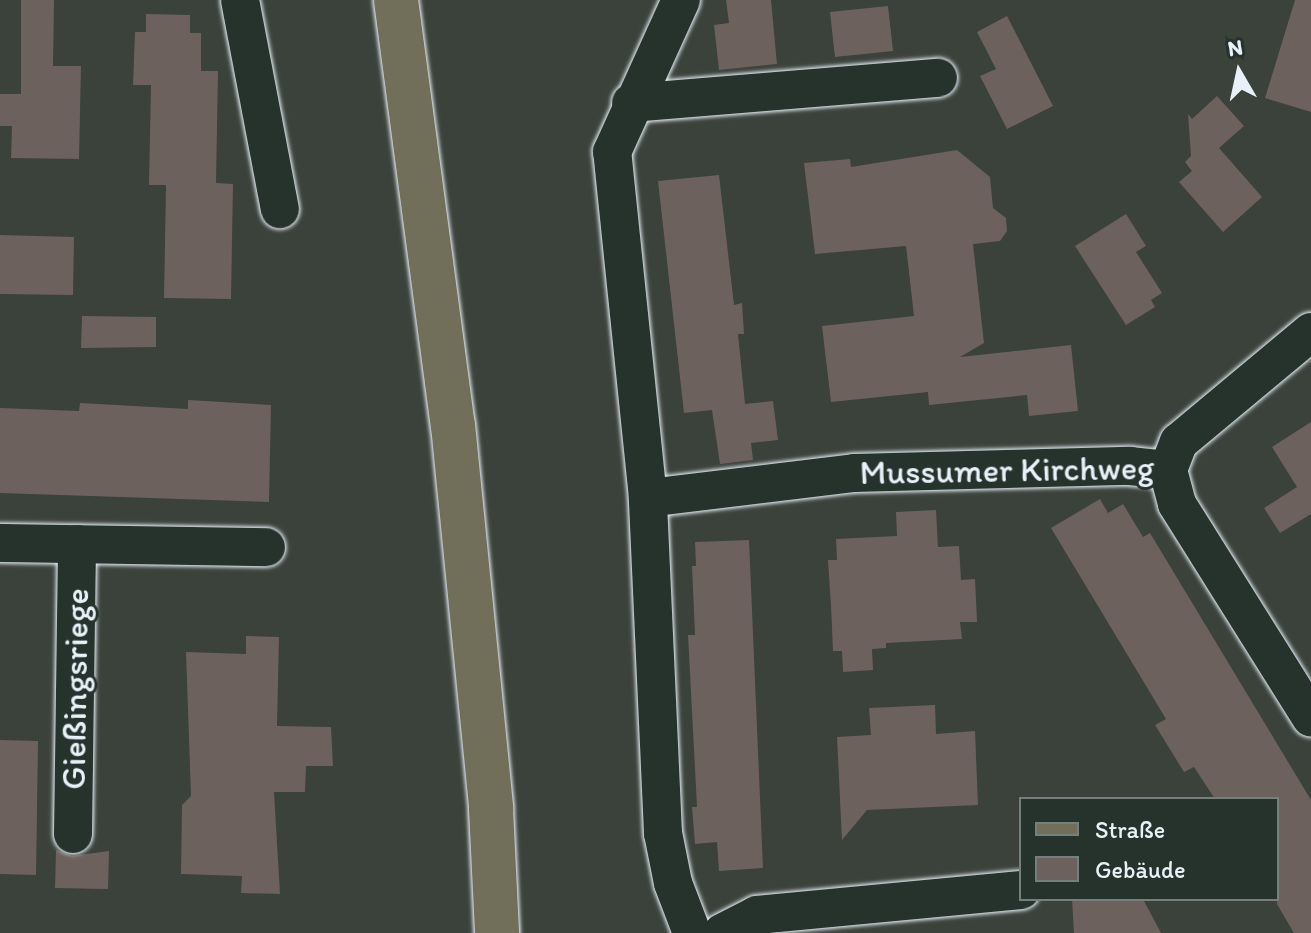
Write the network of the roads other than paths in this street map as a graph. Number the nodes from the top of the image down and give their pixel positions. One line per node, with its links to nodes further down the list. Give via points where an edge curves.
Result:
1 (240, 0): 6 (street)
2 (396, 0): 16 (main road, via 453,425 491,809)
3 (681, 0): 5 (street)
4 (938, 78): 5 (street)
5 (631, 103): 9 (street, via 612,152)
6 (280, 209)
7 (1311, 332): 8 (street, Mussumer Kirchweg, via 1179,442)
8 (1168, 470): 9 (street, Mussumer Kirchweg, via 1022,467 854,473); 13 (street, via 1177,504)
9 (648, 498): 17 (street, via 663,833 673,883)
10 (0, 543): 11 (street, Gießingsriege)
11 (77, 544): 12 (street, Gießingsriege); 14 (street, Gießingsriege)
12 (266, 547)
13 (1311, 718)
14 (73, 834)
15 (1019, 890): 18 (street, via 757,915)
16 (497, 933)
17 (692, 933)
18 (722, 933)

